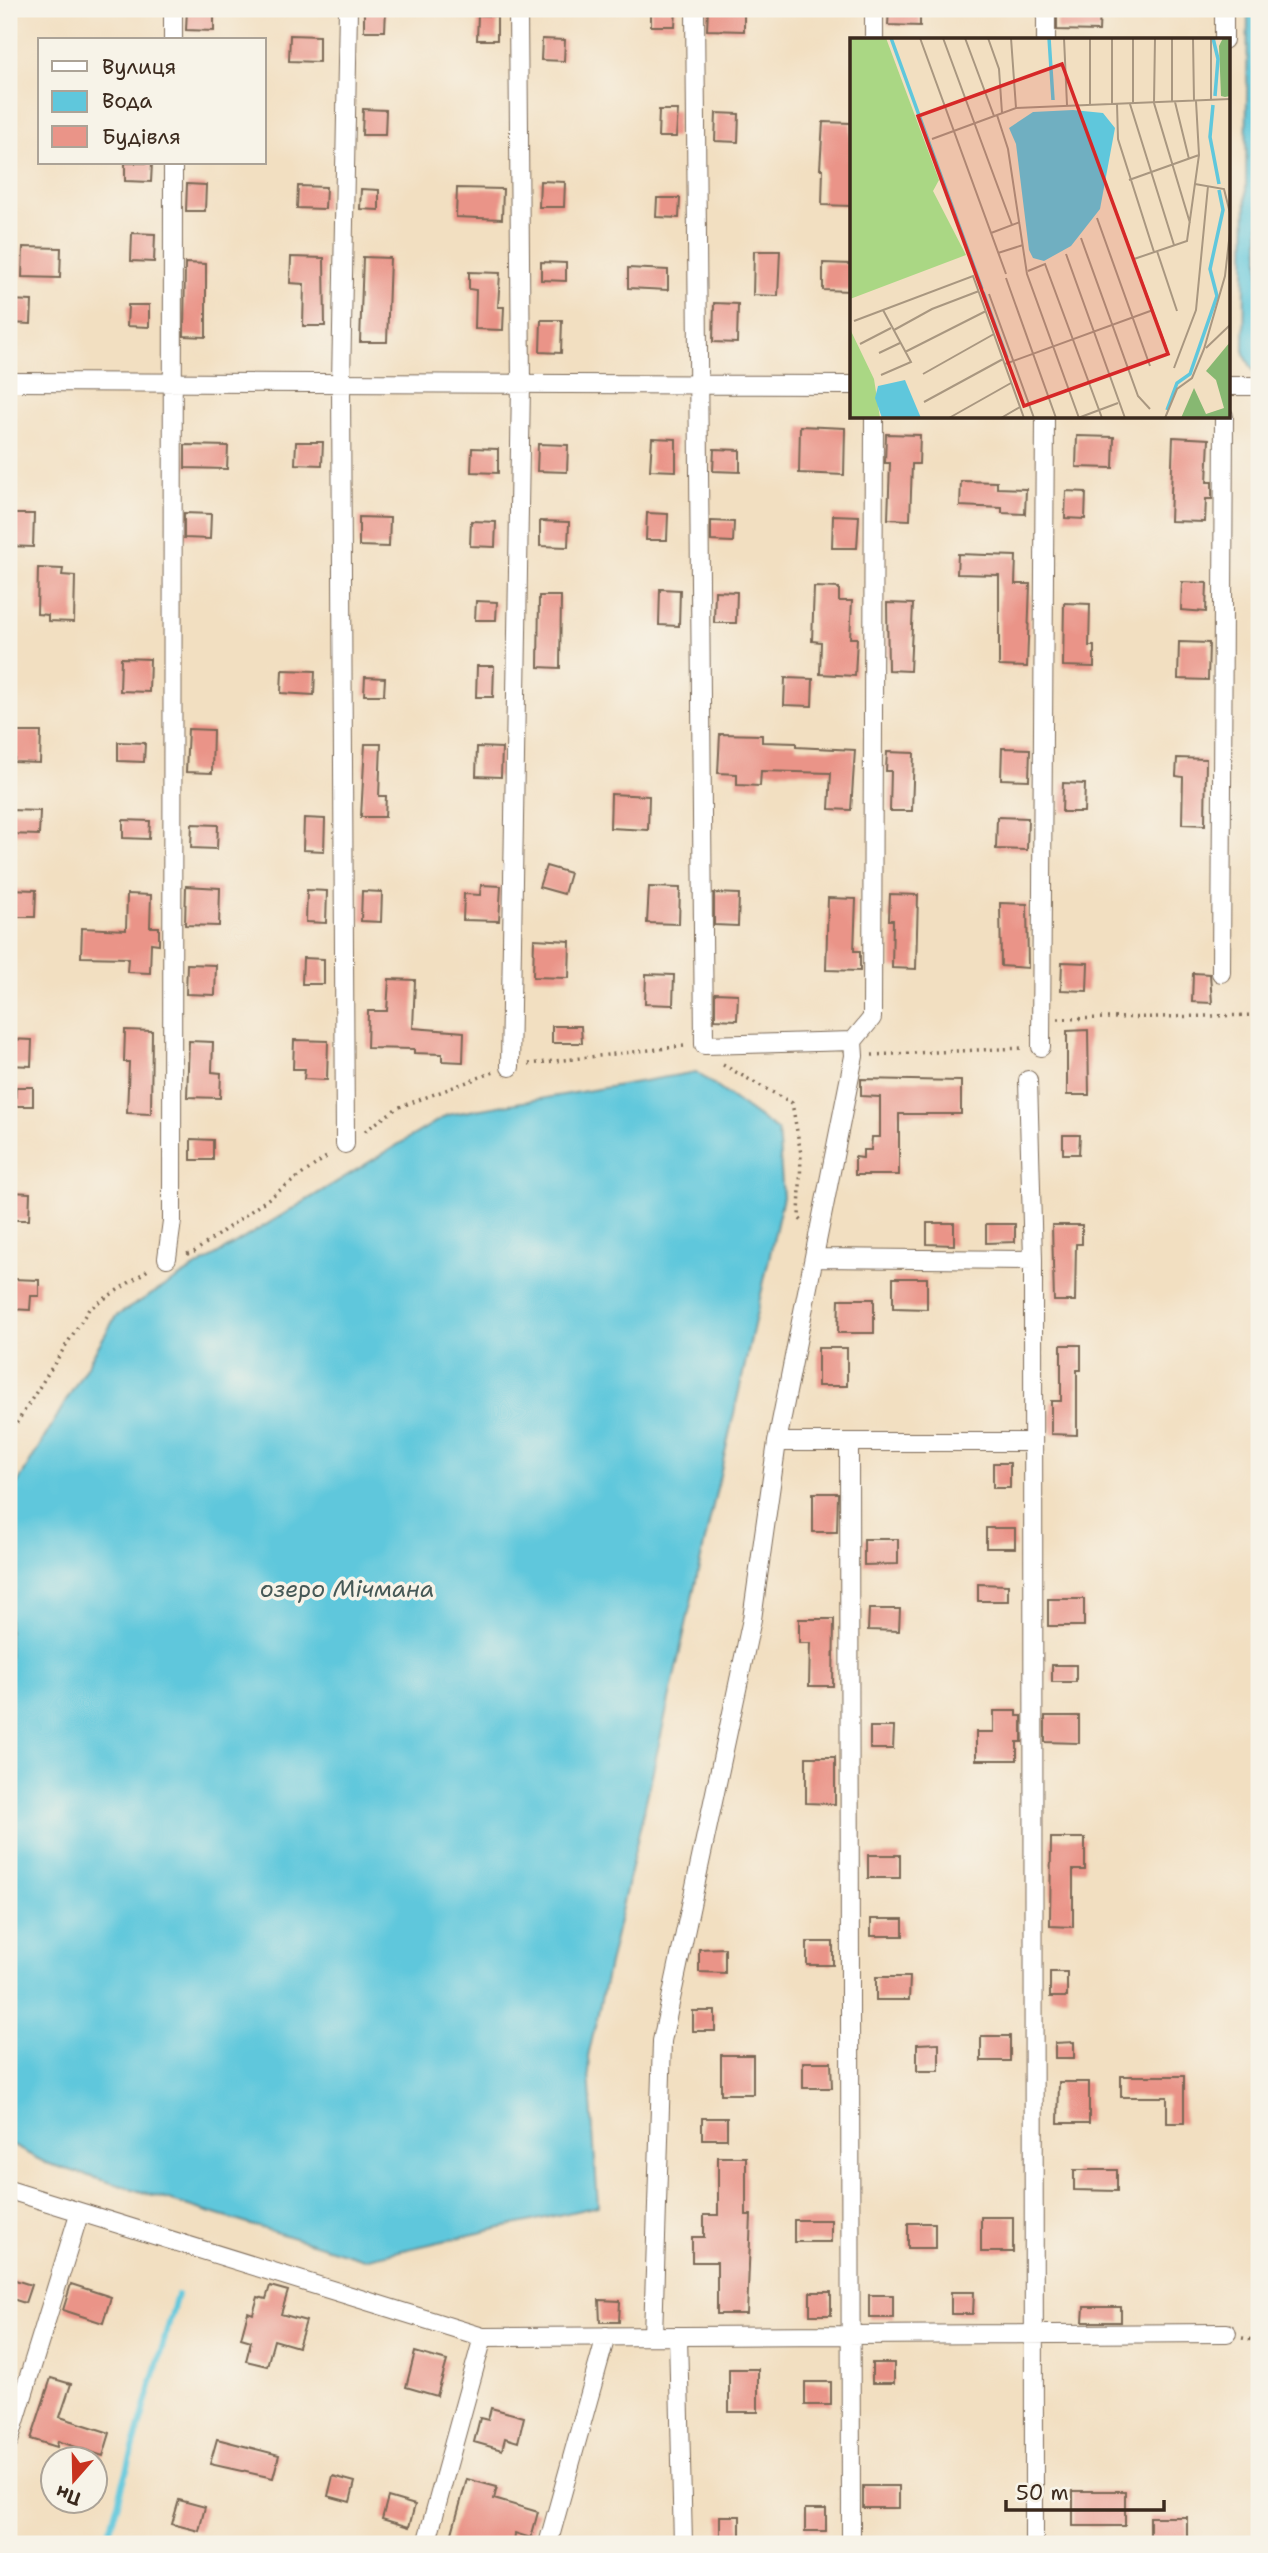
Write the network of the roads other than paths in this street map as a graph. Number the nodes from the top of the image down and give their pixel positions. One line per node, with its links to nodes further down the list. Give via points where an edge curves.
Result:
1 (173, 9): 8 (street)
2 (348, 9): 15 (street)
3 (518, 9): 16 (street)
4 (695, 9): 17 (street)
5 (874, 9): 9 (street)
6 (1046, 9): 10 (street)
7 (1223, 9): 11 (street)
8 (173, 38)
9 (874, 38)
10 (1046, 38)
11 (1224, 38)
12 (173, 164): 14 (street)
13 (9, 382): 14 (street)
14 (173, 382): 15 (street); 31 (street, via 172,1221)
15 (341, 383): 16 (street); 29 (street)
16 (521, 384): 17 (street); 27 (street)
17 (698, 384): 18 (street); 26 (street, via 699,1048)
18 (850, 385)
19 (1230, 386): 20 (street)
20 (1259, 386)
21 (874, 418): 26 (street, via 872,1018)
22 (1045, 418): 25 (street)
23 (1224, 418): 24 (street)
24 (1222, 973)
25 (1041, 1047)
26 (853, 1048): 30 (street)
27 (510, 1067)
28 (1028, 1080): 32 (street)
29 (345, 1144)
30 (817, 1250): 32 (street); 33 (street)
31 (167, 1258)
32 (1033, 1260): 35 (street)
33 (777, 1442): 34 (street); 42 (street, via 752,1619 662,2041)
34 (849, 1442): 35 (street); 40 (street)
35 (1033, 1442): 39 (street)
36 (9, 2190): 37 (street)
37 (79, 2214): 44 (street); 45 (street)
38 (1227, 2333): 39 (street)
39 (1034, 2334): 40 (street); 50 (street)
40 (851, 2335): 43 (street); 49 (street)
41 (606, 2336): 42 (street); 44 (street); 47 (street)
42 (653, 2336): 43 (street)
43 (678, 2336): 48 (street)
44 (483, 2337): 46 (street)
45 (9, 2441)
46 (426, 2544)
47 (548, 2544)
48 (682, 2544)
49 (851, 2544)
50 (1034, 2544)

